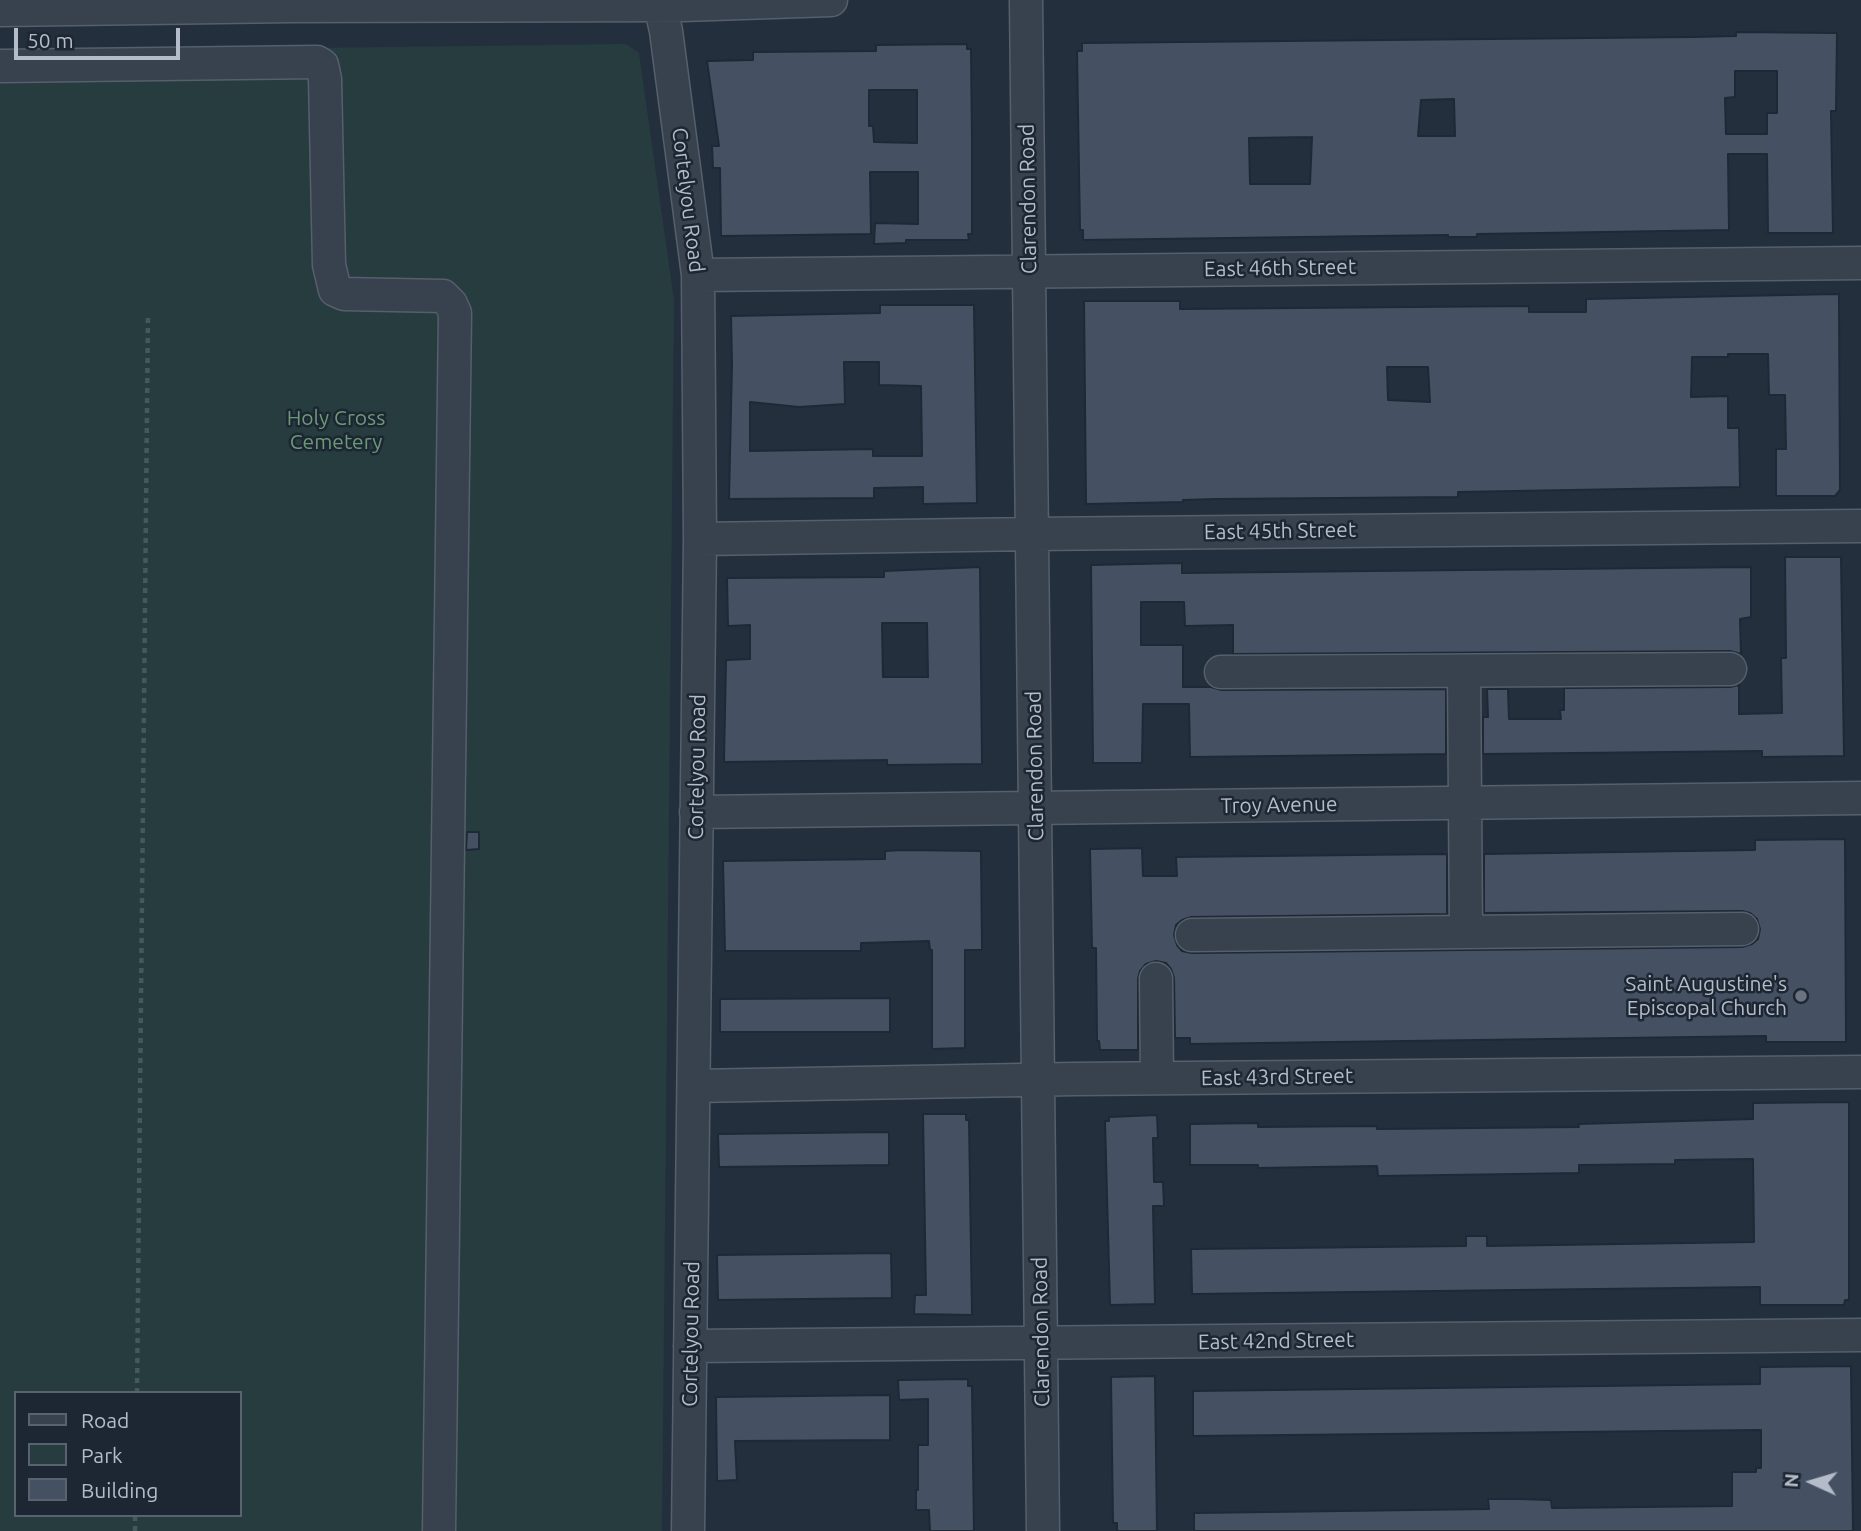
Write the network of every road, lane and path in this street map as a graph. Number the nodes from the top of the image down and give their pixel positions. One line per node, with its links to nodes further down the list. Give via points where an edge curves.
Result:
1 (831, 0): 3 (street)
2 (1026, 0): 8 (street, Clarendon Road)
3 (660, 2): 4 (street); 9 (street, Cortelyou Road)
4 (328, 3): 5 (street)
5 (0, 10)
6 (0, 66): 33 (street, via 317,62 325,79 329,265 335,290 443,296 455,313)
7 (1861, 263): 8 (street, East 46th Street)
8 (1029, 271): 9 (street, East 46th Street); 12 (street, Clarendon Road)
9 (698, 275): 13 (street, Cortelyou Road)
10 (148, 313): 32 (path)
11 (1861, 526): 12 (street, East 45th Street)
12 (1032, 534): 13 (street, East 45th Street); 19 (street, Clarendon Road)
13 (700, 539): 20 (street, Cortelyou Road)
14 (1730, 669): 15 (street)
15 (1464, 671): 16 (street); 18 (street)
16 (1221, 673)
17 (1861, 798): 18 (street, Troy Avenue)
18 (1466, 803): 19 (street, Troy Avenue); 22 (street)
19 (1035, 808): 20 (street, Troy Avenue); 27 (street, Clarendon Road)
20 (696, 812): 28 (street, Cortelyou Road)
21 (1742, 929): 22 (street)
22 (1465, 932): 23 (street)
23 (1192, 935)
24 (1156, 979): 26 (street)
25 (1861, 1072): 26 (street, East 43rd Street)
26 (1157, 1078): 27 (street, East 43rd Street)
27 (1037, 1080): 28 (street, East 43rd Street); 30 (street, Clarendon Road)
28 (694, 1086): 31 (street, Cortelyou Road)
29 (1861, 1335): 30 (street, East 42nd Street)
30 (1041, 1343): 31 (street, East 42nd Street); 35 (street, Clarendon Road)
31 (691, 1346): 34 (street, Cortelyou Road)
32 (137, 1391)
33 (439, 1531)
34 (688, 1531)
35 (1043, 1531)

